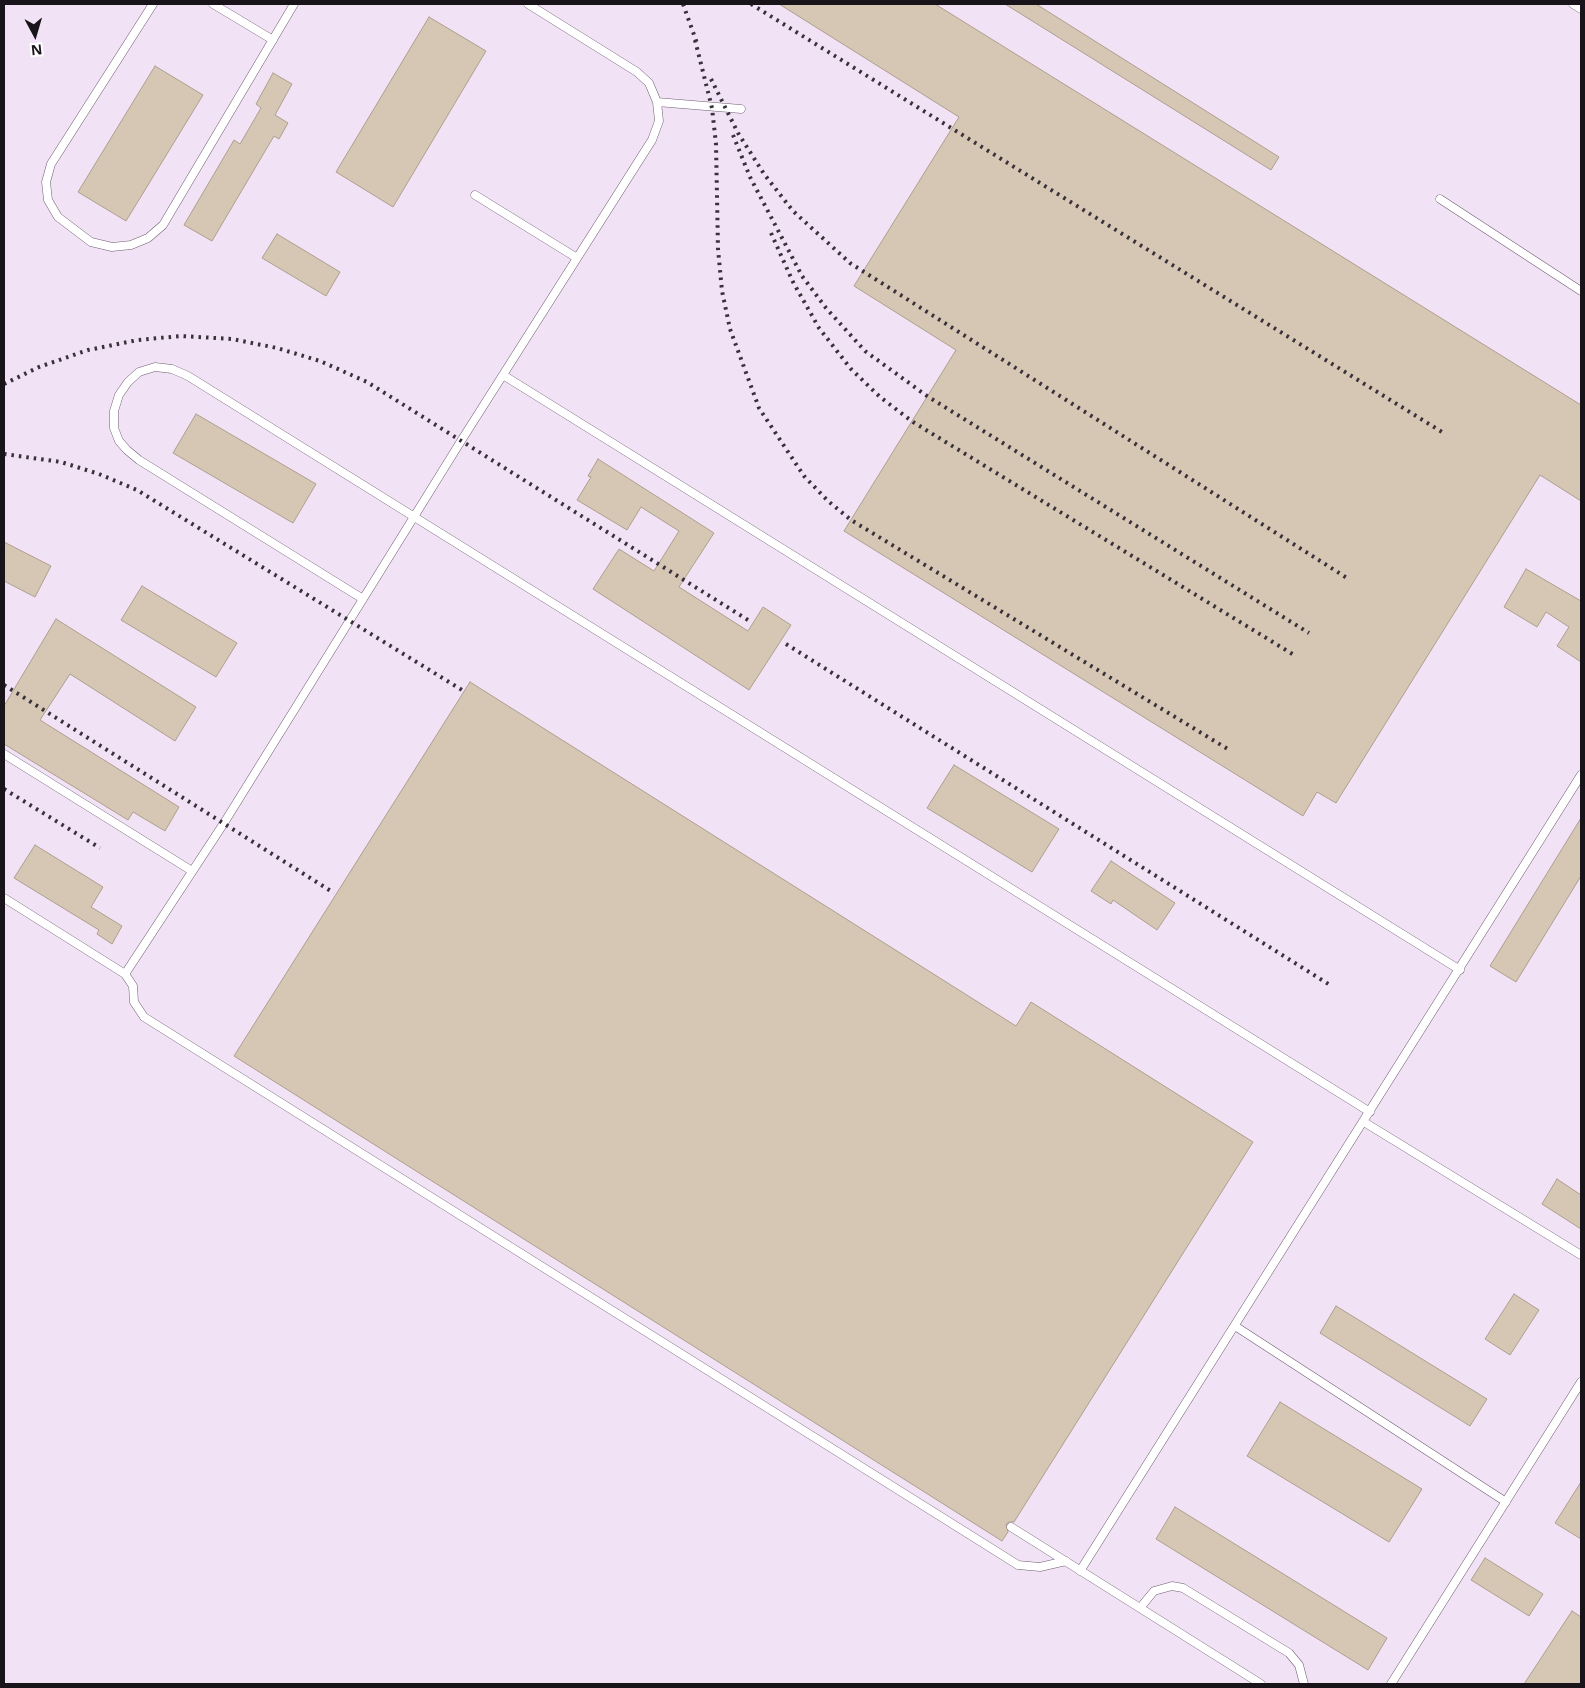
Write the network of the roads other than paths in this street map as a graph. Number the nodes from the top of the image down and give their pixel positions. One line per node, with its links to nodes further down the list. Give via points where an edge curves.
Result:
1 (152, 4): 7 (lane, via 51,164 46,182 48,200 58,218 91,242 112,247 131,245 148,238 163,225)
2 (213, 4): 7 (lane)
3 (294, 4): 7 (lane)
4 (528, 4): 8 (lane, via 637,72 649,83)
5 (1573, 4): 6 (lane)
6 (1581, 9)
7 (273, 40)
8 (657, 102): 9 (lane); 12 (lane, via 659,121 652,140)
9 (741, 109)
10 (475, 195): 12 (lane)
11 (1440, 199): 13 (lane)
12 (577, 258): 14 (lane)
13 (1581, 291)
14 (504, 374): 15 (lane); 21 (lane)
15 (415, 515): 16 (lane); 16 (lane, via 188,376 172,369 155,367 139,372 128,382 114,411 114,428 127,450); 23 (lane)
16 (363, 599): 19 (lane)
17 (4, 754): 19 (lane)
18 (1581, 774): 21 (lane)
19 (192, 871): 22 (lane)
20 (4, 898): 22 (lane)
21 (1460, 970): 23 (lane)
22 (125, 974): 30 (lane, via 133,986 134,1002 144,1017 1018,1565 1040,1567)
23 (1370, 1112): 24 (lane)
24 (1364, 1122): 25 (lane); 26 (lane)
25 (1581, 1255)
26 (1234, 1326): 28 (lane); 31 (lane)
27 (1581, 1382): 28 (lane)
28 (1506, 1502): 35 (lane)
29 (1011, 1527): 30 (lane)
30 (1066, 1561): 31 (lane)
31 (1080, 1571): 32 (lane)
32 (1140, 1608): 33 (lane); 34 (lane, via 1154,1591 1172,1586 1183,1588 1289,1654 1299,1665)
33 (1261, 1684)
34 (1304, 1684)
35 (1391, 1684)

